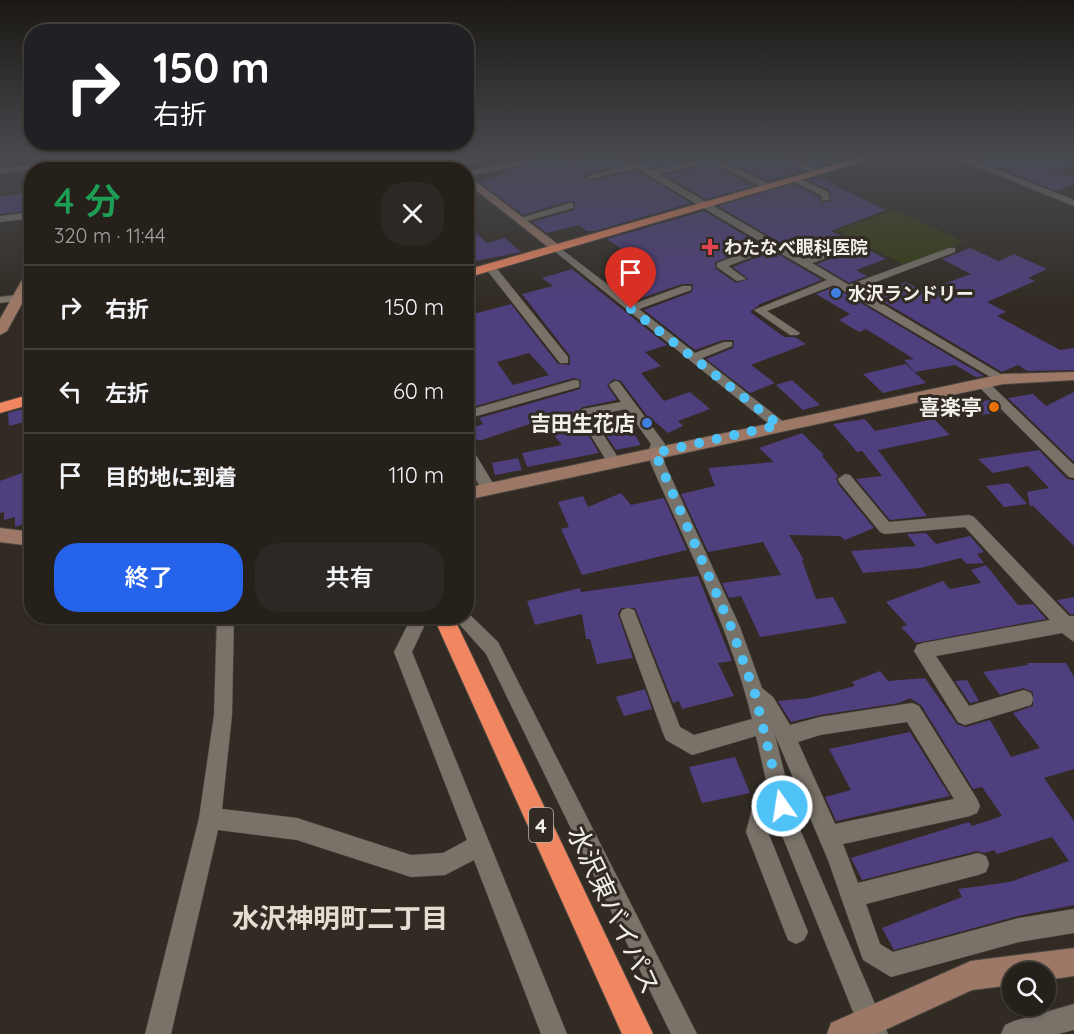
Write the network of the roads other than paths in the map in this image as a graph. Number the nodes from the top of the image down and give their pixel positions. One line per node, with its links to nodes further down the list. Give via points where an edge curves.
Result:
1 (503, 206): 6 (street)
2 (570, 206): 6 (street)
3 (706, 206): 7 (street); 8 (highway)
4 (24, 216): 5 (street)
5 (0, 219)
6 (520, 220): 8 (street)
7 (774, 245): 11 (street); 14 (street, via 722,265)
8 (556, 248): 12 (highway); 22 (street)
9 (952, 250): 18 (street)
10 (854, 253): 11 (street, via 844,248)
11 (803, 263): 15 (street)
12 (490, 267): 13 (highway); 27 (street)
13 (474, 272)
14 (741, 279)
15 (835, 281): 18 (street); 24 (street, via 759,310)
16 (24, 286): 19 (street)
17 (687, 288): 22 (street)
18 (848, 289): 29 (street)
19 (17, 297): 20 (street); 21 (street); 23 (street)
20 (24, 297)
21 (0, 300)
22 (631, 309): 26 (street)
23 (0, 331)
24 (794, 333)
25 (728, 344): 26 (street)
26 (695, 357): 37 (street)
27 (564, 360)
28 (1074, 376): 29 (street)
29 (1002, 379): 30 (street)
30 (982, 383): 37 (street); 41 (street)
31 (574, 384): 36 (street)
32 (615, 385): 34 (street)
33 (24, 401): 35 (highway)
34 (629, 404): 38 (street, via 658,444); 39 (street, via 583,413)
35 (0, 408)
36 (474, 412)
37 (779, 425): 38 (street)
38 (655, 453): 39 (street); 53 (street, via 731,627)
39 (614, 462): 43 (street)
40 (474, 464): 43 (street)
41 (1073, 470)
42 (845, 479): 52 (street, via 885,528 969,521)
43 (489, 489): 44 (street)
44 (474, 492)
45 (0, 535): 46 (street)
46 (24, 538)
47 (628, 615): 55 (street, via 673,733 692,745)
48 (226, 624): 58 (street, via 223,715)
49 (417, 624): 60 (street, via 403,652)
50 (447, 624): 70 (highway, 水沢東バイパス / 4)
51 (468, 624): 71 (street, via 492,648)
52 (1071, 627): 54 (street, via 923,651 965,716)
53 (755, 694): 55 (street); 56 (street, via 766,703)
54 (1024, 699)
55 (762, 725): 57 (street)
56 (785, 736): 59 (street); 59 (street, via 820,726 912,712 970,806)
57 (782, 806): 64 (street, via 760,812 757,832); 67 (street)
58 (210, 818): 60 (street, via 297,829 411,866 445,864); 68 (street)
59 (829, 836): 62 (street)
60 (480, 845): 69 (street)
61 (978, 864): 62 (street)
62 (852, 896): 63 (street, via 871,952 891,965 1018,930)
63 (1074, 921)
64 (796, 932)
65 (1074, 962): 67 (street, via 971,976)
66 (1074, 1017): 73 (street)
67 (873, 1028): 72 (street)
68 (158, 1034)
69 (554, 1034)
70 (638, 1034)
71 (684, 1034)
72 (842, 1034)
73 (1014, 1034)

